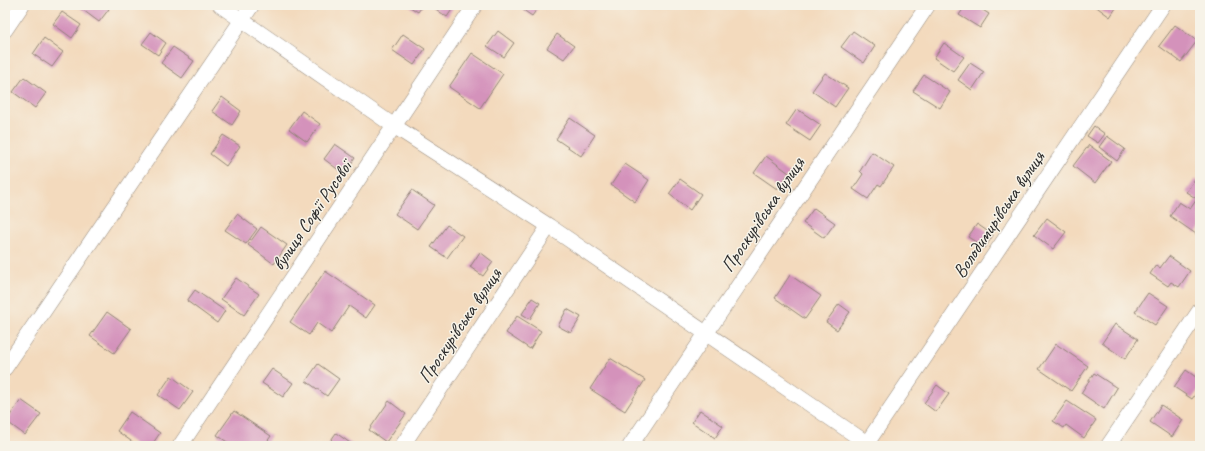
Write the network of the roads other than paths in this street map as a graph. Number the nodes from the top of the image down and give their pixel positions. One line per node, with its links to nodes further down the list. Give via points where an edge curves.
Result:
1 (22, 5): 8 (street)
2 (220, 5): 7 (street)
3 (252, 5): 7 (street)
4 (475, 5): 9 (street, вулиця Софії Русової)
5 (928, 5): 12 (street, Проскурівська вулиця)
6 (1163, 5): 14 (street, Володимирівська вулиця)
7 (242, 20): 9 (street); 13 (street)
8 (5, 30)
9 (394, 126): 10 (street); 15 (street, вулиця Софії Русової)
10 (549, 226): 12 (street); 16 (street, Проскурівська вулиця)
11 (1200, 310): 18 (street)
12 (705, 334): 14 (street); 17 (street, Проскурівська вулиця)
13 (5, 368)
14 (868, 445)
15 (180, 446)
16 (402, 446)
17 (630, 446)
18 (1108, 446)

